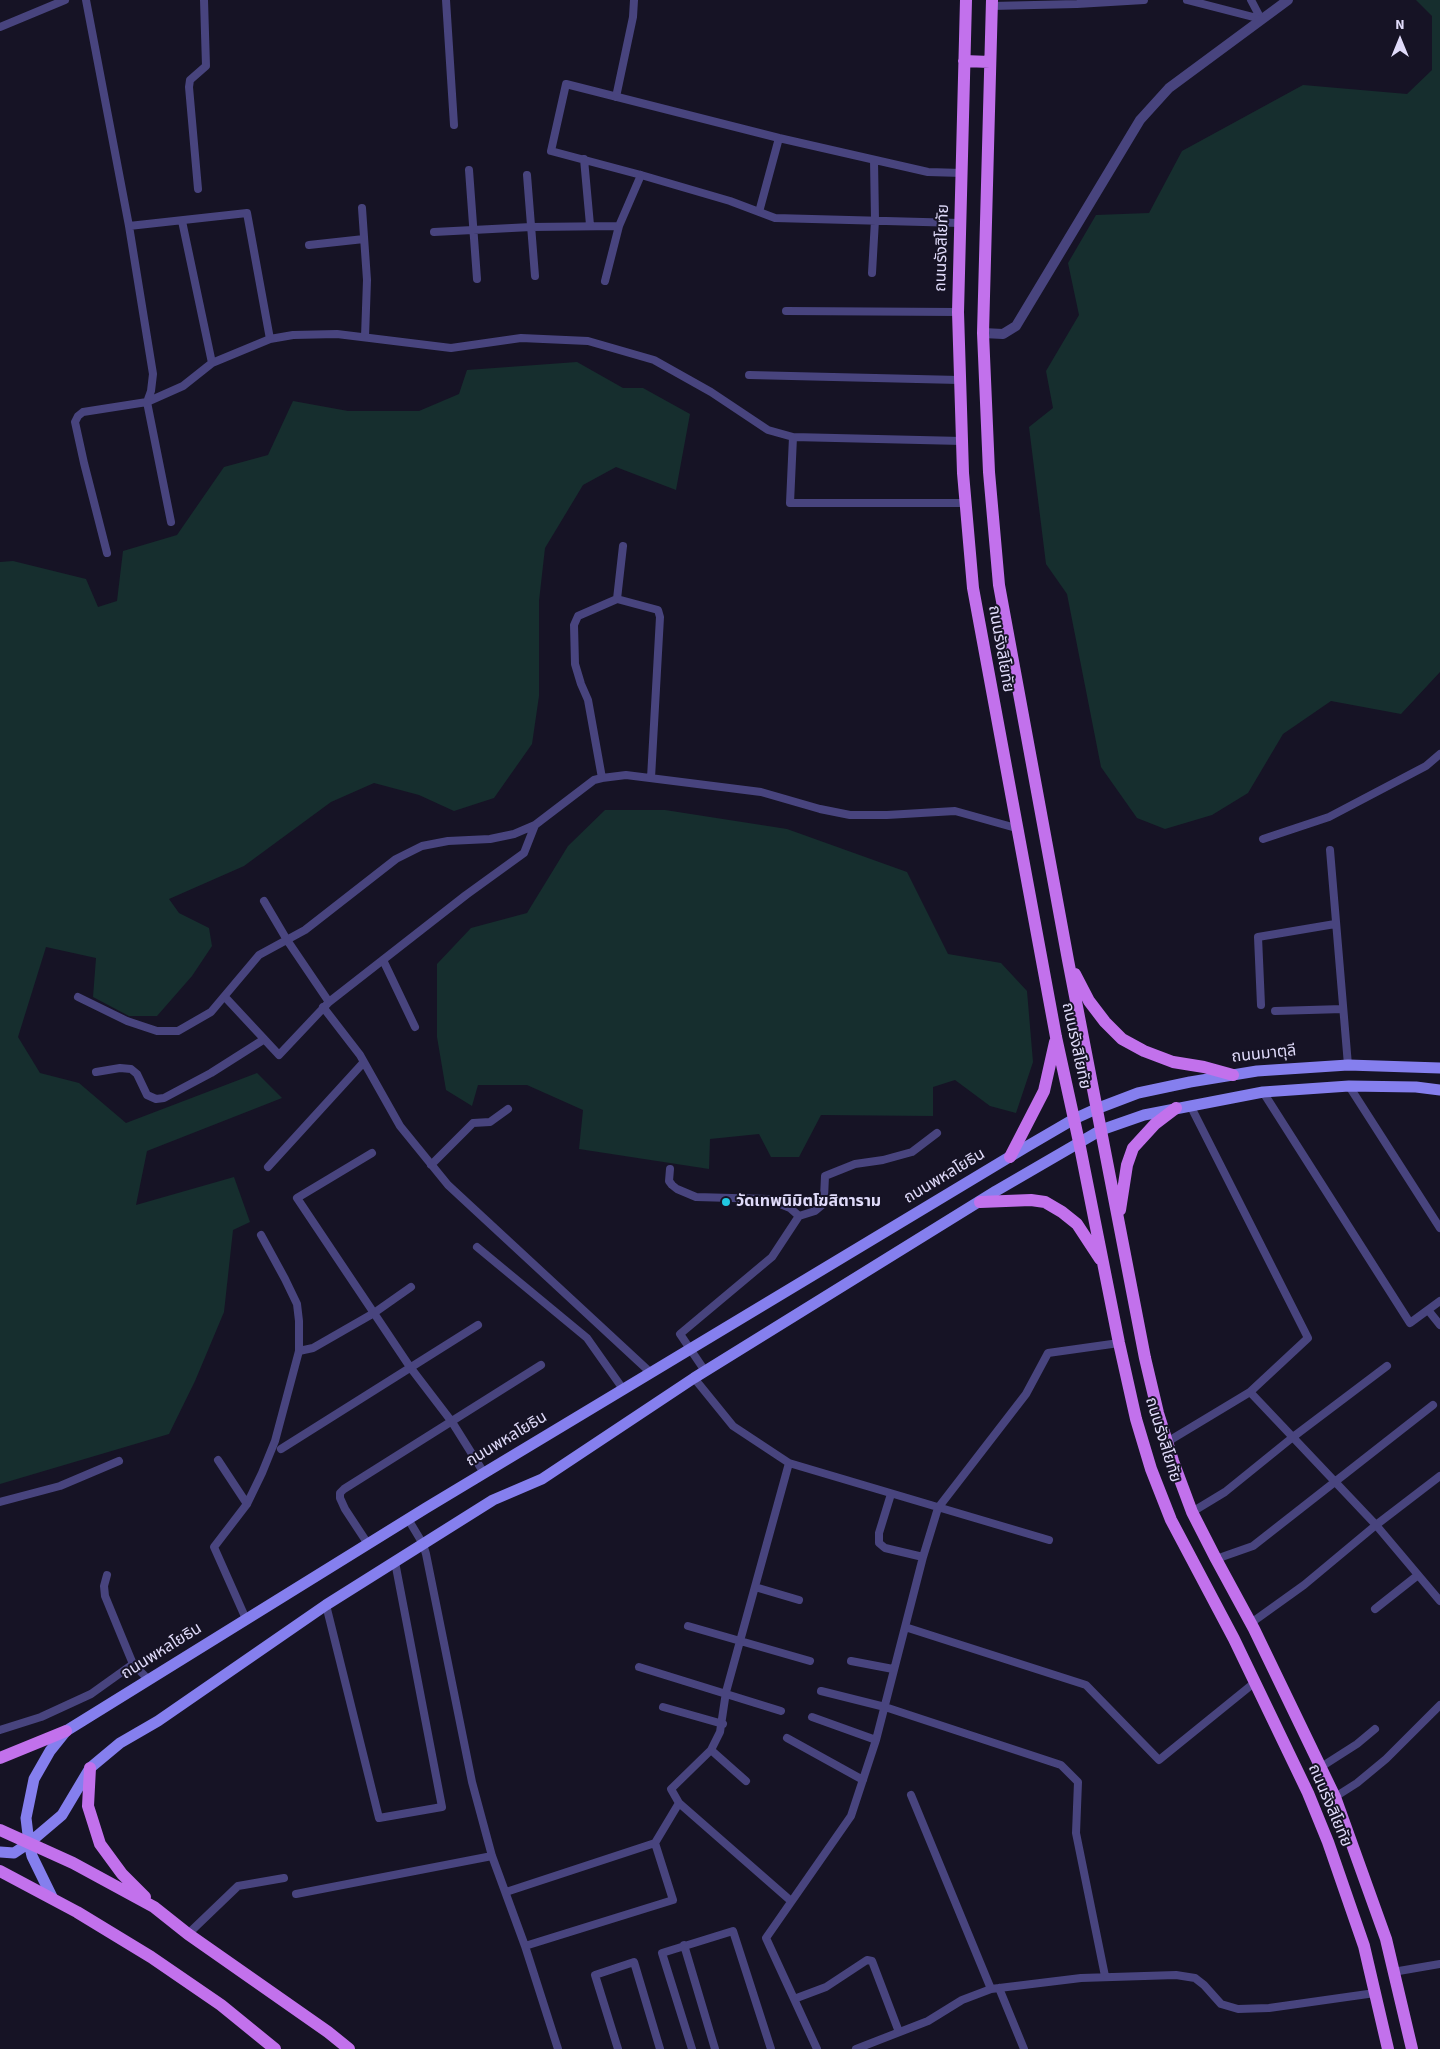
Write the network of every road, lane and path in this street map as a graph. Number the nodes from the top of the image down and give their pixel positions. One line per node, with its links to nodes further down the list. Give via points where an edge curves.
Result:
1 (65, 0): 13 (street)
2 (86, 0): 32 (street)
3 (204, 0): 25 (street, via 206,66 190,80 189,87)
4 (446, 0): 17 (street)
5 (634, 0): 16 (street)
6 (966, 0): 14 (main road, ถนนรังสิโยทัย)
7 (1144, 0): 11 (street, via 1077,4)
8 (1187, 0): 12 (street)
9 (1251, 0): 12 (street)
10 (1288, 0): 12 (street)
11 (992, 3): 15 (main road, ถนนรังสิโยทัย)
12 (1261, 19): 45 (street, via 1169,88 1140,120 1016,326 1003,334)
13 (0, 27)
14 (964, 61): 15 (main road); 22 (main road, ถนนรังสิโยทัย)
15 (990, 62): 45 (main road, ถนนรังสิโยทัย)
16 (616, 97): 18 (street); 19 (street, via 566,84 551,151)
17 (454, 125)
18 (779, 138): 20 (street); 27 (street)
19 (584, 159): 24 (street); 31 (street)
20 (874, 160): 22 (street, via 928,172); 28 (street)
21 (469, 170): 35 (street)
22 (962, 174): 30 (main road, ถนนรังสิโยทัย)
23 (527, 175): 34 (street)
24 (641, 175): 27 (street); 33 (street)
25 (198, 190)
26 (362, 208): 37 (street)
27 (759, 212): 28 (street, via 775,218)
28 (875, 220): 30 (street); 39 (street)
29 (182, 221): 32 (street); 47 (street, via 247,213); 48 (street)
30 (960, 223): 44 (main road, ถนนรังสิโยทัย)
31 (590, 225): 33 (street); 34 (street)
32 (129, 226): 51 (street, via 153,374)
33 (619, 226): 42 (street)
34 (531, 227): 35 (street); 40 (street)
35 (473, 230): 36 (street); 41 (street)
36 (434, 232)
37 (364, 239): 38 (street); 46 (street, via 367,280)
38 (309, 246)
39 (872, 273)
40 (535, 276)
41 (477, 279)
42 (605, 281)
43 (786, 311): 44 (street)
44 (958, 312): 50 (main road, ถนนรังสิโยทัย)
45 (983, 333): 70 (main road, ถนนรังสิโยทัย, via 989,472 999,585)
46 (365, 337): 47 (street, via 337,334); 52 (street, via 451,348 521,338 588,341 654,360 711,392 768,430)
47 (270, 339): 48 (street)
48 (212, 363): 51 (street, via 183,386)
49 (749, 375): 50 (street)
50 (959, 380): 53 (main road, ถนนรังสิโยทัย)
51 (147, 402): 55 (street); 57 (street, via 83,412 75,422)
52 (793, 437): 53 (street); 54 (street, via 790,503)
53 (962, 441): 54 (main road, ถนนรังสิโยทัย)
54 (966, 503): 63 (main road, ถนนรังสิโยทัย, via 973,588)
55 (171, 522)
56 (623, 546): 58 (street)
57 (107, 553)
58 (617, 599): 60 (street, via 578,616 574,625 575,664 588,700); 61 (street, via 658,610 660,617)
59 (1440, 754): 64 (street, via 1426,766 1329,817)
60 (602, 778): 61 (street, via 626,775); 62 (street, via 594,780)
61 (651, 778): 63 (street, via 761,792 850,815 887,816 955,810)
62 (536, 825): 68 (street, via 490,839 422,846 396,859 305,930); 69 (street, via 524,853)
63 (1016, 828): 78 (main road, ถนนรังสิโยทัย)
64 (1263, 839)
65 (1330, 850): 67 (street)
66 (264, 901): 68 (street)
67 (1335, 924): 73 (street, via 1258,937); 75 (street)
68 (287, 940): 72 (street, via 260,955); 74 (street)
69 (383, 960): 74 (street); 77 (street)
70 (1068, 960): 84 (main road, via 1089,1001 1122,1039 1173,1062); 91 (main road, ถนนรังสิโยทัย)
71 (78, 997): 72 (street, via 127,1021 156,1030 178,1030 211,1012)
72 (225, 998): 79 (street)
73 (1261, 1004)
74 (326, 1005): 79 (street, via 279,1055); 80 (street)
75 (1343, 1009): 76 (street); 81 (street)
76 (1275, 1011)
77 (415, 1027)
78 (1056, 1037): 92 (main road, ถนนรังสิโยทัย); 97 (main road, via 1044,1091)
79 (263, 1040): 83 (street, via 164,1098 147,1096 137,1074 131,1069)
80 (363, 1063): 98 (street, via 400,1126); 99 (street)
81 (1348, 1065): 82 (main road, ถนนมาตุลี); 84 (main road, ถนนมาตุลี)
82 (1440, 1068)
83 (96, 1072)
84 (1233, 1074): 91 (main road, ถนนมาตุลี, via 1138,1093)
85 (1349, 1086): 86 (main road); 87 (main road); 104 (street)
86 (1440, 1090)
87 (1264, 1092): 88 (main road); 110 (street, via 1410,1323)
88 (1190, 1105): 90 (main road); 124 (street, via 1308,1338)
89 (508, 1108): 98 (street, via 490,1122 474,1123)
90 (1176, 1108): 93 (main road); 103 (main road, via 1133,1148 1125,1173)
91 (1096, 1109): 92 (main road, ถนนมาตุลี); 93 (main road, ถนนรังสิโยทัย)
92 (1074, 1119): 95 (main road, ถนนรังสิโยทัย); 97 (main road, ถนนพหลโยธิน)
93 (1101, 1130): 95 (main road); 103 (main road, ถนนรังสิโยทัย)
94 (937, 1133): 102 (street, via 912,1152 855,1164 826,1176 821,1206)
95 (1079, 1142): 101 (main road); 107 (main road, ถนนรังสิโยทัย)
96 (372, 1153): 111 (street, via 298,1198)
97 (1010, 1157): 115 (main road, ถนนพหลโยธิน)
98 (431, 1165): 121 (street, via 448,1185)
99 (268, 1167)
100 (670, 1168): 102 (street, via 668,1178 672,1185 696,1197 768,1200 790,1208)
101 (980, 1202): 107 (main road, via 1045,1202 1077,1224); 120 (main road)
102 (799, 1216): 115 (street, via 772,1257 680,1334)
103 (1119, 1224): 128 (main road, ถนนรังสิโยทัย, via 1145,1358)
104 (1440, 1228)
105 (260, 1235): 116 (street, via 296,1304)
106 (477, 1247): 123 (street, via 587,1338)
107 (1103, 1263): 114 (main road, ถนนรังสิโยทัย)
108 (411, 1287): 111 (street)
109 (1440, 1301): 110 (street)
110 (1428, 1310): 113 (street)
111 (374, 1313): 116 (street, via 313,1348); 119 (street)
112 (478, 1325): 119 (street)
113 (1440, 1325)
114 (1118, 1343): 139 (street, via 1048,1353 1026,1394); 160 (main road, ถนนรังสิโยทัย, via 1151,1469 1171,1520)
115 (690, 1350): 120 (street); 121 (main road, ถนนพหลโยธิน)
116 (299, 1351): 138 (street, via 275,1440)
117 (541, 1365): 126 (street)
118 (1387, 1366): 127 (street)
119 (410, 1367): 126 (street); 129 (street)
120 (705, 1372): 122 (main road)
121 (651, 1373): 123 (main road, ถนนพหลโยธิน)
122 (694, 1378): 132 (street, via 733,1426); 145 (main road, via 542,1479 493,1500)
123 (623, 1389): 133 (main road, ถนนพหลโยธิน)
124 (1250, 1392): 127 (street); 128 (street)
125 (1433, 1405): 135 (street)
126 (452, 1422): 133 (street); 144 (street, via 340,1494 345,1509)
127 (1293, 1437): 135 (street); 140 (street, via 1225,1492)
128 (1167, 1442): 140 (main road, ถนนรังสิโยทัย)
129 (281, 1449)
130 (218, 1460): 138 (street)
131 (118, 1461): 137 (street, via 60,1486)
132 (789, 1464): 136 (street); 151 (street)
133 (484, 1473): 141 (main road, ถนนพหลโยธิน)
134 (1440, 1476): 142 (street)
135 (1335, 1481): 142 (street); 147 (street, via 1253,1546)
136 (891, 1494): 139 (street); 146 (street, via 878,1533 880,1543 885,1548)
137 (0, 1502)
138 (247, 1504): 156 (street, via 214,1547)
139 (938, 1508): 143 (street); 146 (street)
140 (1192, 1512): 147 (main road, ถนนรังสิโยทัย)
141 (408, 1519): 144 (main road, ถนนพหลโยธิน); 145 (street)
142 (1376, 1525): 149 (street); 158 (street)
143 (1049, 1540)
144 (368, 1544): 156 (main road, ถนนพหลโยธิน)
145 (423, 1544): 148 (main road); 195 (street, via 472,1782)
146 (923, 1557): 159 (street)
147 (1216, 1559): 158 (main road, ถนนรังสิโยทัย)
148 (395, 1562): 154 (main road); 154 (street, via 442,1807 379,1818)
149 (1418, 1574): 153 (street); 155 (street)
150 (107, 1575): 164 (street, via 105,1596)
151 (755, 1588): 152 (street); 161 (street)
152 (799, 1600)
153 (1440, 1601)
154 (326, 1605): 185 (main road, via 120,1743)
155 (1375, 1609)
156 (246, 1619): 167 (main road, ถนนพหลโยธิน)
157 (688, 1626): 161 (street)
158 (1252, 1626): 160 (main road); 184 (main road, ถนนรังสิโยทัย)
159 (905, 1627): 166 (street); 168 (street, via 1086,1685 1158,1760)
160 (1234, 1639): 168 (main road, ถนนรังสิโยทัย)
161 (739, 1642): 162 (street); 170 (street)
162 (810, 1661)
163 (851, 1661): 166 (street)
164 (133, 1664): 167 (street); 178 (street, via 91,1694 41,1717)
165 (639, 1667): 170 (street)
166 (893, 1670): 173 (street)
167 (148, 1679): 179 (main road, ถนนพหลโยธิน)
168 (1254, 1683): 210 (main road, ถนนรังสิโยทัย, via 1308,1793 1328,1842 1364,1946)
169 (821, 1691): 173 (street)
170 (726, 1692): 174 (street); 176 (street)
171 (1440, 1705): 189 (street, via 1386,1759)
172 (663, 1707): 176 (street)
173 (885, 1707): 181 (street); 208 (street, via 1061,1764 1078,1782 1076,1833)
174 (781, 1711)
175 (812, 1717): 181 (street)
176 (723, 1724): 182 (street)
177 (1375, 1729): 184 (street)
178 (0, 1730)
179 (66, 1730): 183 (main road); 192 (main road, ถนนพหลโยธิน, via 34,1779 26,1818)
180 (787, 1738): 186 (street)
181 (876, 1740): 186 (street)
182 (711, 1750): 187 (street); 190 (street, via 671,1789)
183 (0, 1758)
184 (1321, 1767): 189 (main road, ถนนรังสิโยทัย)
185 (90, 1768): 192 (main road, via 62,1815); 202 (main road, via 88,1806 100,1844 122,1874)
186 (863, 1780): 201 (street, via 851,1816)
187 (746, 1781)
188 (911, 1795): 209 (street)
189 (1335, 1797): 207 (main road, ถนนรังสิโยทัย, via 1386,1939)
190 (679, 1803): 193 (street); 201 (street)
191 (0, 1830): 192 (main road)
192 (29, 1843): 194 (main road, via 14,1853); 200 (main road, ถนนพหลโยธิน); 202 (main road)
193 (655, 1843): 198 (street); 205 (street, via 673,1900)
194 (0, 1852)
195 (492, 1856): 198 (street); 199 (street)
196 (0, 1871): 200 (main road)
197 (284, 1878): 203 (street, via 238,1886)
198 (506, 1892): 205 (street)
199 (296, 1894)
200 (53, 1899): 213 (main road, via 151,1957 220,2005)
201 (791, 1901): 211 (street, via 766,1938)
202 (154, 1907): 203 (main road)
203 (188, 1934): 214 (main road)
204 (684, 1945): 218 (street, via 662,1953); 219 (street); 220 (street, via 733,1931)
205 (525, 1946): 215 (street)
206 (1440, 1964): 207 (street)
207 (1393, 1972): 225 (main road, ถนนรังสิโยทัย)
208 (1105, 1976): 209 (street); 210 (street, via 1176,1975 1194,1978 1222,2004 1238,2009 1269,2008)
209 (995, 1989): 212 (street, via 962,2000 928,2021); 223 (street)
210 (1375, 1993): 224 (main road, ถนนรังสิโยทัย)
211 (794, 1999): 212 (street, via 826,1987 867,1960 872,1961); 221 (street)
212 (899, 2032): 222 (street)
213 (275, 2049)
214 (349, 2049)
215 (558, 2049)
216 (618, 2049): 217 (street, via 595,1975 634,1962)
217 (660, 2049)
218 (692, 2049)
219 (715, 2049)
220 (771, 2049)
221 (816, 2049)
222 (856, 2049)
223 (1024, 2049)
224 (1388, 2049)
225 (1412, 2049)

